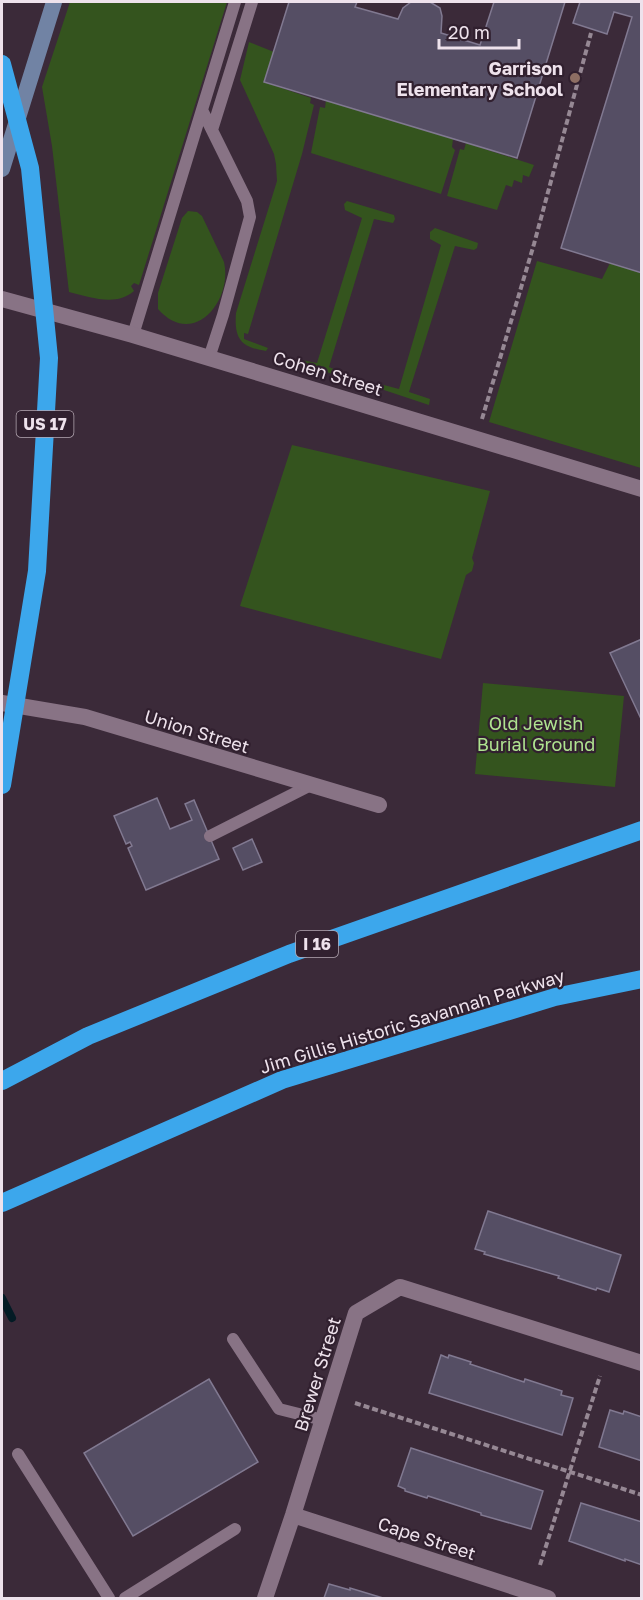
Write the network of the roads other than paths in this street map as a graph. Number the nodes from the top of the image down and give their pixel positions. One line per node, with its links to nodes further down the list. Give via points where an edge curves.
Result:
1 (54, 2): 7 (main road)
2 (235, 2): 5 (lane)
3 (252, 2): 6 (lane)
4 (2, 64): 13 (highway, US 17, via 30,168 50,358 37,571)
5 (202, 110): 6 (lane); 9 (lane)
6 (212, 130): 10 (lane, via 247,201 250,217)
7 (2, 169)
8 (2, 299): 9 (street, Cohen Street)
9 (133, 334): 10 (street, Cohen Street)
10 (209, 358): 11 (street, Cohen Street)
11 (642, 489)
12 (2, 703): 14 (street, Union Street, via 85,717)
13 (2, 785)
14 (311, 785): 15 (street, Union Street); 17 (lane)
15 (379, 805)
16 (642, 830): 19 (highway, I 16, via 290,954 88,1036)
17 (210, 836)
18 (642, 979): 20 (highway, Jim Gillis Historic Savannah Parkway, via 555,997 282,1080)
19 (2, 1081)
20 (2, 1203)
21 (233, 1339): 23 (lane, via 279,1409)
22 (642, 1363): 23 (street, Brewer Street, via 400,1287 356,1313)
23 (323, 1420): 25 (street, Brewer Street)
24 (18, 1454): 27 (lane)
25 (293, 1515): 29 (street, Brewer Street); 30 (street, Cape Street)
26 (235, 1530): 28 (lane)
27 (109, 1599)
28 (125, 1599)
29 (265, 1599)
30 (548, 1599)

